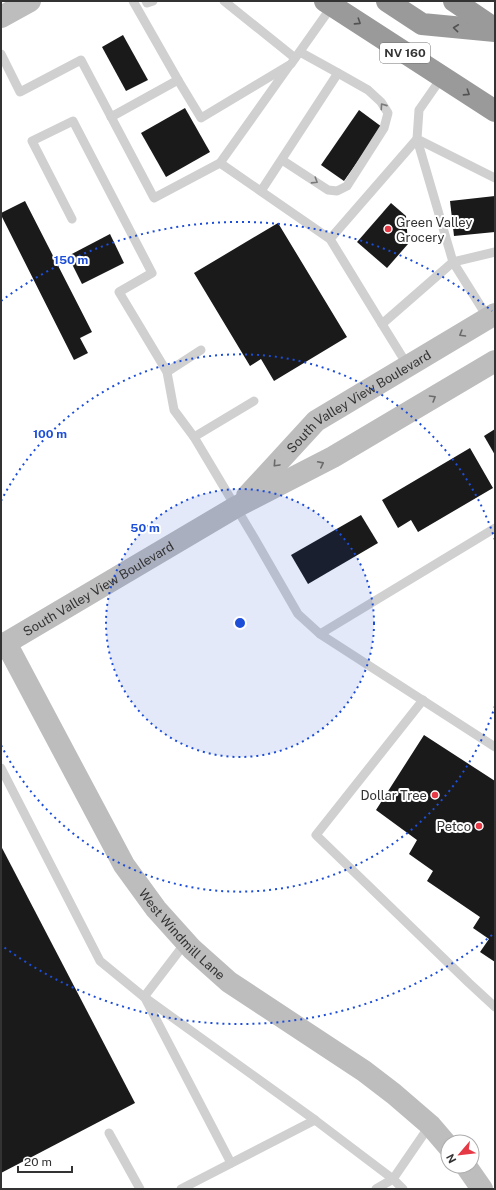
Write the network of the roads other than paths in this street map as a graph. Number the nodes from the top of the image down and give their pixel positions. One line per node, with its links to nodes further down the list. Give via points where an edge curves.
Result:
1 (30, 1): 9 (main road)
2 (134, 1): 15 (lane)
3 (146, 1): 4 (lane)
4 (153, 1)
5 (224, 1): 12 (lane)
6 (387, 1): 10 (highway, one-way to 6, via 422,24)
7 (454, 1): 10 (highway)
8 (328, 3): 12 (lane); 14 (highway, NV 160, one-way to 14)
9 (1, 17)
10 (495, 30)
11 (1, 54): 17 (lane, via 20,92 80,60)
12 (295, 58): 13 (lane); 15 (lane, via 200,118); 20 (lane)
13 (338, 73): 19 (lane); 19 (lane, one-way to 13, via 328,190 337,192 347,186 384,128 388,113 368,90)
14 (442, 77): 16 (highway, NV 160, one-way to 16); 18 (lane, via 419,110)
15 (178, 80): 17 (lane)
16 (495, 111)
17 (111, 117): 20 (lane, via 154,198)
18 (417, 139): 21 (lane); 24 (lane); 26 (lane)
19 (282, 160): 22 (lane)
20 (220, 163): 22 (lane)
21 (495, 178)
22 (261, 192): 24 (lane)
23 (72, 219): 32 (lane, via 32,141 73,120 152,273 119,292)
24 (330, 239): 28 (lane)
25 (495, 252): 26 (lane)
26 (453, 262): 27 (lane); 28 (lane)
27 (492, 316): 31 (main road, South Valley View Boulevard, one-way to 31)
28 (382, 324): 31 (lane)
29 (201, 350): 32 (lane)
30 (495, 361): 35 (main road, South Valley View Boulevard, one-way to 30, via 334,457)
31 (408, 366): 35 (main road, South Valley View Boulevard, one-way to 35, via 316,422)
32 (167, 372): 34 (lane, via 174,410)
33 (254, 401): 34 (lane)
34 (194, 437): 35 (lane)
35 (236, 507): 37 (lane, via 298,614); 38 (main road, South Valley View Boulevard)
36 (495, 528): 37 (lane)
37 (320, 634): 39 (lane)
38 (4, 645): 42 (main road, West Windmill Lane, via 124,865 156,909)
39 (422, 700): 40 (lane); 44 (lane, via 316,835)
40 (495, 747)
41 (1, 768): 43 (lane, via 100,961)
42 (186, 942): 43 (lane); 46 (main road, West Windmill Lane, via 229,982 364,1071)
43 (144, 997): 45 (lane); 49 (lane)
44 (495, 1007)
45 (314, 1120): 49 (lane); 51 (lane)
46 (430, 1125): 48 (main road, West Windmill Lane); 51 (lane)
47 (109, 1133): 52 (lane)
48 (440, 1137)
49 (231, 1163): 53 (lane)
50 (472, 1174): 56 (main road)
51 (394, 1179): 54 (lane); 55 (lane)
52 (140, 1189)
53 (181, 1189)
54 (376, 1189)
55 (403, 1189)
56 (482, 1189)

